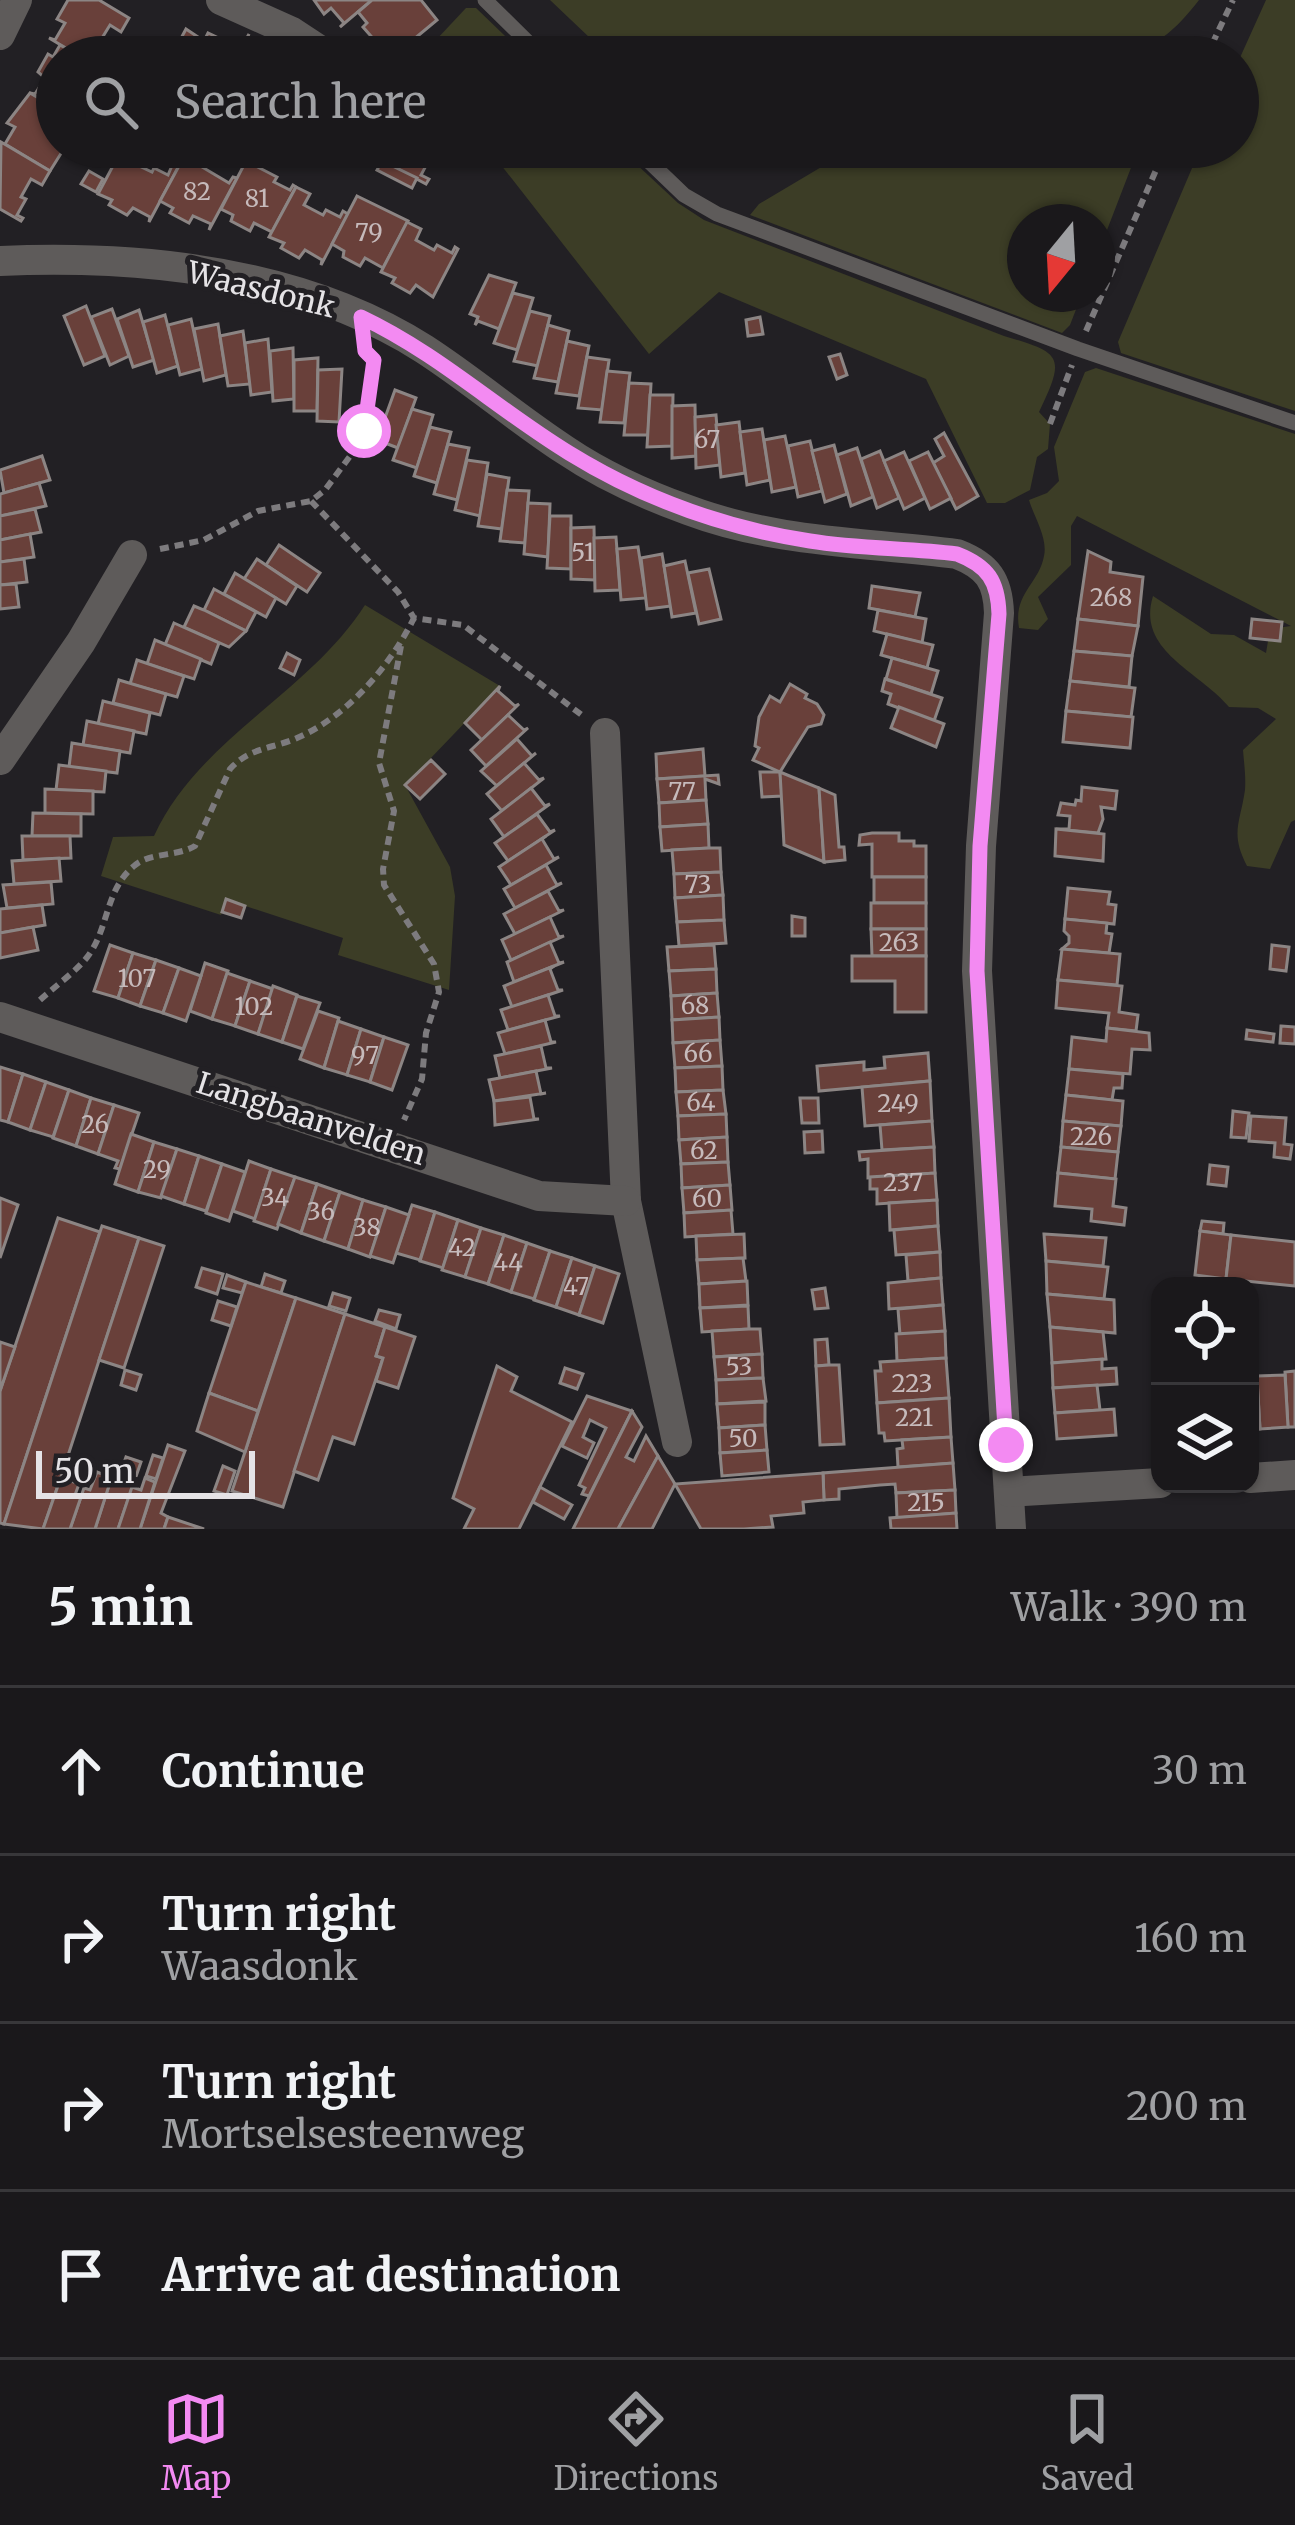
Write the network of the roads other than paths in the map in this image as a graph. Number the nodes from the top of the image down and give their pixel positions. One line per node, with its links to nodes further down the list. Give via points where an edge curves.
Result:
1 (17, 0): 4 (street)
2 (221, 0): 5 (street)
3 (485, 0): 6 (lane)
4 (0, 35)
5 (298, 36)
6 (522, 36)
7 (656, 168): 9 (lane, via 717,214)
8 (0, 261): 19 (street, Waasdonk, via 100,259 260,284 419,346 567,452 690,512 812,542 957,554 991,574 999,614 977,971)
9 (1295, 423)
10 (132, 555): 12 (street)
11 (604, 733): 14 (street)
12 (0, 760)
13 (7, 1019): 14 (street, Langbaanvelden, via 539,1196)
14 (626, 1201): 15 (street)
15 (676, 1442)
16 (1295, 1475): 17 (street)
17 (1259, 1477)
18 (1151, 1484): 19 (street)
19 (1009, 1492): 20 (street)
20 (1011, 1529)

